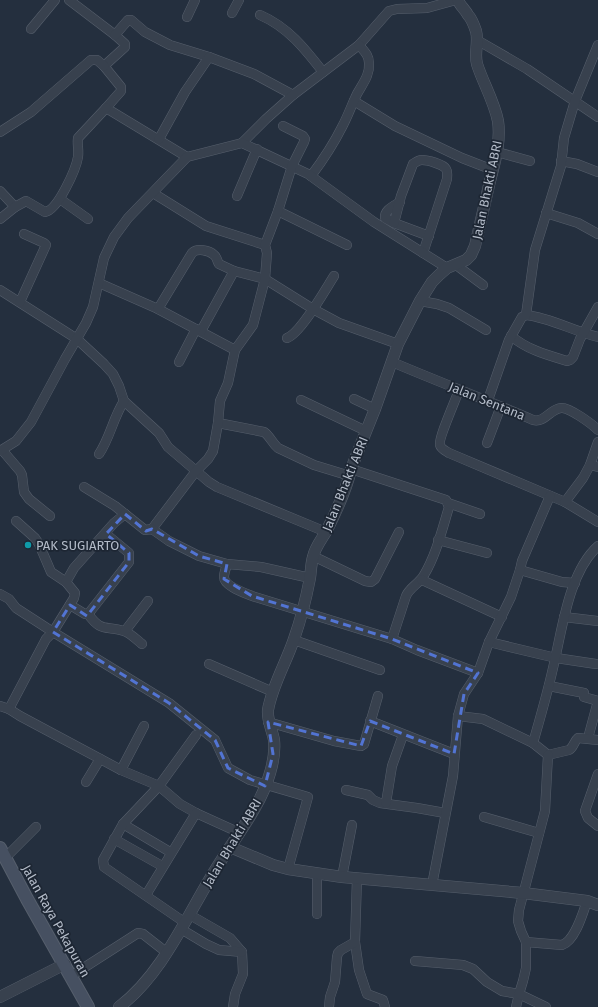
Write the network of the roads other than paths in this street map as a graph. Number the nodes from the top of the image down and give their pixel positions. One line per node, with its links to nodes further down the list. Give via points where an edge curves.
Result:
1 (55, 0): 10 (street)
2 (69, 0): 6 (street)
3 (194, 0): 9 (street)
4 (239, 0): 7 (street)
5 (457, 0): 12 (street, Jalan Bhakti ABRI, via 473,23); 13 (street, via 427,8 389,11)
6 (81, 4): 11 (street)
7 (232, 13)
8 (260, 15): 17 (street, via 288,31)
9 (187, 17)
10 (31, 28)
11 (115, 35): 15 (street, via 128,20 131,20 145,32 170,45); 16 (street, via 124,42 125,47)
12 (477, 40): 20 (street); 28 (street, Jalan Bhakti ABRI, via 477,64 498,122)
13 (359, 45): 17 (street); 19 (street, via 368,55 369,72)
14 (598, 45): 20 (street)
15 (210, 57): 18 (street, via 254,74); 25 (street, via 185,92)
16 (104, 66): 21 (street, via 121,87 121,91); 24 (street, via 97,60 91,60 31,112)
17 (324, 72): 18 (street)
18 (293, 95): 26 (street)
19 (354, 101): 33 (street, via 395,126); 35 (street, via 343,127)
20 (576, 101): 22 (street); 31 (street, via 564,138)
21 (106, 108): 25 (street); 39 (street, via 78,138 78,159)
22 (598, 117)
23 (284, 126): 32 (street, via 305,139)
24 (0, 132)
25 (158, 140): 29 (street)
26 (242, 143): 27 (street); 29 (street)
27 (257, 150): 32 (street); 38 (street)
28 (497, 152): 30 (street); 33 (street, Jalan Bhakti ABRI)
29 (187, 157): 37 (street)
30 (530, 161)
31 (561, 161): 34 (street); 42 (street)
32 (292, 166): 35 (street); 41 (street)
33 (493, 170): 51 (street, Jalan Bhakti ABRI, via 475,246 466,260)
34 (598, 172)
35 (311, 176): 50 (street, via 374,222)
36 (0, 191): 40 (street)
37 (153, 193): 48 (street, via 206,226); 55 (street, via 128,218 114,237 104,258)
38 (237, 196)
39 (60, 199): 40 (street, via 48,212 26,201); 43 (street)
40 (15, 207): 44 (street)
41 (278, 211): 48 (street); 49 (street)
42 (546, 213): 46 (street, via 578,223); 63 (street, via 535,250)
43 (88, 218)
44 (0, 219)
45 (24, 234): 59 (street, via 46,245)
46 (598, 234)
47 (429, 236): 47 (street, via 447,179 447,171 440,164 422,160 413,164 394,223); 50 (street)
48 (265, 245): 54 (street)
49 (347, 245)
50 (423, 253): 51 (street)
51 (452, 266): 56 (street); 58 (street, Jalan Bhakti ABRI, via 432,282)
52 (234, 270): 54 (street); 61 (street, via 219,264 215,255 195,250); 64 (street)
53 (334, 276): 62 (street)
54 (265, 280): 62 (street); 72 (street, via 253,325)
55 (99, 283): 61 (street); 70 (street, via 93,307)
56 (483, 285)
57 (1, 293): 59 (street)
58 (420, 301): 65 (street, via 448,308); 71 (street, Jalan Bhakti ABRI)
59 (20, 302): 70 (street)
60 (598, 307): 66 (street)
61 (158, 309): 64 (street)
62 (313, 309): 69 (street, via 294,334); 71 (street, via 339,323)
63 (526, 315): 66 (street, via 546,319); 67 (street, via 522,316)
64 (199, 330): 72 (street); 73 (street)
65 (486, 330)
66 (583, 334): 67 (street, via 573,357 567,361 523,346); 68 (street)
67 (511, 336): 78 (street)
68 (598, 337)
69 (287, 338)
70 (77, 339): 79 (street, via 113,374); 87 (street, via 31,422 16,441)
71 (398, 344): 74 (street, Jalan Bhakti ABRI)
72 (235, 350): 82 (street, via 228,383 220,401)
73 (178, 362)
74 (392, 362): 75 (street, Jalan Sentana); 81 (street, Jalan Bhakti ABRI)
75 (459, 390): 78 (street, Jalan Sentana); 93 (street, via 442,434 440,447)
76 (354, 399): 81 (street)
77 (301, 400): 84 (street)
78 (488, 400): 80 (street, Jalan Sentana)
79 (124, 401): 88 (street, via 105,446); 90 (street, via 159,433 168,447)
80 (501, 406): 83 (street, Jalan Sentana, via 538,422 554,410 568,409); 86 (street)
81 (375, 409): 84 (street, Jalan Bhakti ABRI)
82 (218, 423): 90 (street, via 213,451); 91 (street, via 264,432 278,448 314,464)
83 (598, 430)
84 (366, 431): 91 (street, Jalan Bhakti ABRI)
85 (598, 442): 89 (street)
86 (488, 443)
87 (1, 450): 98 (street, via 20,471 24,492 29,499)
88 (99, 454)
89 (594, 466): 94 (street)
90 (196, 471): 101 (street); 102 (street, via 217,487)
91 (350, 472): 95 (street, via 446,500); 102 (street, Jalan Bhakti ABRI)
92 (84, 487): 96 (street)
93 (550, 496): 94 (street); 110 (street, via 532,535)
94 (565, 502): 100 (street)
95 (448, 503): 97 (street); 105 (street, via 449,507)
96 (125, 514): 101 (street, via 145,530); 104 (street)
97 (480, 514)
98 (50, 516)
99 (16, 521): 113 (street, via 35,538 51,572)
100 (598, 522)
101 (152, 529): 109 (street, via 199,556)
102 (326, 532): 108 (street, Jalan Bhakti ABRI)
103 (399, 532): 108 (street, via 375,579 371,582)
104 (106, 534): 113 (street, via 74,568); 119 (street, via 129,553 129,562)
105 (438, 540): 107 (street); 112 (street)
106 (598, 546): 114 (street, via 585,562)
107 (487, 553)
108 (313, 556): 111 (street, Jalan Bhakti ABRI)
109 (227, 564): 111 (street, via 261,567); 118 (street, via 225,580 236,589)
110 (520, 570): 114 (street, via 562,582); 120 (street)
111 (310, 578): 118 (street, Jalan Bhakti ABRI)
112 (422, 580): 120 (street); 126 (street, via 409,589)
113 (66, 582): 117 (street, via 75,593)
114 (575, 582): 121 (street)
115 (0, 594): 124 (street, via 9,599 16,608)
116 (148, 601): 123 (street)
117 (70, 605): 119 (street); 124 (street)
118 (303, 611): 125 (street, Jalan Bhakti ABRI); 126 (street)
119 (88, 614): 123 (street, via 96,625)
120 (502, 617): 127 (street)
121 (564, 617): 122 (street); 129 (street)
122 (598, 621)
123 (125, 631): 128 (street)
124 (53, 632): 137 (street, via 46,639); 154 (street, via 169,703 215,740 228,768)
125 (294, 640): 132 (street); 135 (street, Jalan Bhakti ABRI)
126 (392, 640): 133 (street)
127 (489, 642): 129 (street); 133 (street)
128 (142, 644)
129 (556, 658): 131 (street); 134 (street)
130 (209, 664): 135 (street)
131 (596, 664)
132 (380, 670)
133 (478, 673): 138 (street, via 464,694)
134 (549, 686): 144 (street, via 584,693 586,699 598,701); 146 (street)
135 (273, 692): 140 (street, Jalan Bhakti ABRI)
136 (378, 696): 139 (street)
137 (4, 707): 149 (street)
138 (458, 716): 146 (street, via 483,719); 147 (street)
139 (370, 721): 140 (street, via 362,746 334,741); 143 (street)
140 (268, 722): 154 (street, Jalan Bhakti ABRI, via 274,740 271,768)
141 (144, 726): 150 (street)
142 (196, 735): 153 (street)
143 (403, 735): 147 (street); 156 (street, via 392,766)
144 (588, 738): 145 (street); 148 (street, via 578,738 572,749)
145 (598, 740)
146 (533, 743): 148 (street)
147 (454, 754): 158 (street, via 453,776)
148 (548, 755): 165 (street, via 545,811)
149 (100, 759): 150 (street); 152 (street)
150 (121, 770): 153 (street)
151 (598, 774): 162 (street, via 585,811 588,818)
152 (86, 782)
153 (159, 786): 157 (street, via 180,804); 160 (street)
154 (265, 786): 164 (street, Jalan Bhakti ABRI); 171 (street, via 308,797)
155 (346, 790): 156 (street, via 368,795 373,800)
156 (386, 803): 158 (street)
157 (196, 813): 164 (street); 168 (street)
158 (445, 813): 175 (street)
159 (484, 816): 165 (street)
160 (123, 824): 166 (street); 168 (street)
161 (352, 825): 173 (street)
162 (598, 826)
163 (36, 827): 169 (street)
164 (240, 833): 167 (street, Jalan Bhakti ABRI)
165 (539, 833): 176 (street)
166 (114, 840): 170 (street); 177 (street, via 103,860 104,867)
167 (230, 847): 171 (street); 181 (street, Jalan Bhakti ABRI)
168 (170, 852): 170 (street)
169 (3, 853): 187 (main road, Jalan Raya Pekapuran)
170 (162, 866): 177 (street)
171 (288, 869): 172 (street)
172 (318, 873): 173 (street); 180 (street)
173 (342, 877): 174 (street)
174 (356, 878): 175 (street); 182 (street)
175 (432, 885): 176 (street)
176 (523, 893): 178 (street); 183 (street, via 518,921)
177 (146, 895): 181 (street)
178 (587, 902): 179 (street); 183 (street, via 576,929 565,944)
179 (598, 905)
180 (317, 914)
181 (185, 922): 184 (street, Jalan Bhakti ABRI); 185 (street, via 230,938); 185 (street, via 206,944 219,950)
182 (355, 942): 194 (street, via 338,953); 195 (street, via 359,970 367,994 382,1000)
183 (526, 942): 189 (street, via 526,968)
184 (166, 952): 188 (street, via 138,933); 192 (street, Jalan Bhakti ABRI, via 138,992)
185 (242, 952): 193 (street, via 243,974)
186 (415, 961): 189 (street, via 463,965 473,969 502,991)
187 (65, 964): 188 (main road, Jalan Raya Pekapuran); 190 (street)
188 (71, 976): 191 (main road, Jalan Raya Pekapuran)
189 (518, 994): 196 (street); 197 (street)
190 (0, 997)
191 (88, 1007)
192 (119, 1007)
193 (233, 1007)
194 (329, 1007)
195 (385, 1007)
196 (516, 1007)
197 (546, 1007)

